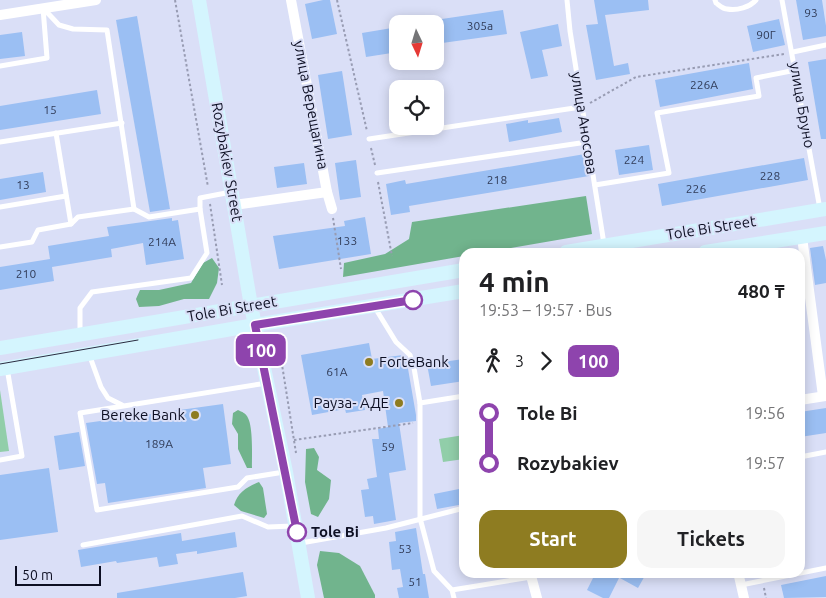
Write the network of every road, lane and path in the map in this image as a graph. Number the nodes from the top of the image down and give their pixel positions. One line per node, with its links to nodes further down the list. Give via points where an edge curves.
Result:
1 (96, 0): 10 (street)
2 (175, 0): 26 (path)
3 (198, 0): 27 (main road, Rozybakiev Street)
4 (291, 0): 24 (street, улица Верещагина)
5 (337, 0): 19 (path)
6 (567, 0): 16 (lane, улица Аносова)
7 (715, 0): 8 (lane, via 726,10 752,5)
8 (756, 0)
9 (782, 0): 13 (lane, улица Бруно)
10 (43, 8): 11 (street); 14 (lane, via 47,58); 17 (lane, via 59,25 73,29 107,30)
11 (0, 15)
12 (826, 45): 13 (lane)
13 (793, 52): 15 (lane, улица Бруно); 16 (path, via 636,77)
14 (0, 66)
15 (796, 70): 23 (lane, via 756,78 759,96 657,113 669,173); 31 (lane, улица Бруно)
16 (581, 108): 19 (lane); 21 (lane, улица Аносова)
17 (122, 123): 18 (lane); 32 (lane)
18 (56, 133): 20 (lane); 25 (lane)
19 (369, 139): 22 (path)
20 (0, 142)
21 (587, 142): 22 (lane); 23 (lane, улица Аносова)
22 (376, 173): 41 (path)
23 (595, 185): 36 (lane, улица Аносова)
24 (327, 192): 27 (street); 30 (street, улица Верещагина)
25 (66, 196): 28 (lane); 33 (lane)
26 (209, 196): 27 (lane); 29 (lane, via 200,198); 46 (path)
27 (233, 198): 49 (main road, Rozybakiev Street)
28 (0, 207)
29 (200, 209): 32 (lane, via 149,217); 53 (lane, via 207,253 191,278 92,292 80,308)
30 (332, 209): 43 (path)
31 (823, 209): 36 (main road, Tole Bi Street)
32 (134, 210): 33 (lane, via 78,217)
33 (71, 224): 37 (lane, via 38,230 32,242)
34 (826, 233): 35 (main road, Tole Bi Street)
35 (802, 237): 39 (main road, Tole Bi Street); 40 (street)
36 (604, 246): 38 (main road, Tole Bi Street)
37 (0, 247)
38 (591, 248)
39 (731, 248)
40 (804, 248)
41 (392, 256)
42 (805, 259): 59 (street)
43 (341, 270)
44 (459, 271): 45 (main road, Tole Bi Street)
45 (394, 282): 48 (main road, via 385,294 387,300); 49 (main road, Tole Bi Street)
46 (222, 285)
47 (459, 293): 48 (main road, Tole Bi Street)
48 (396, 302): 50 (main road, Tole Bi Street)
49 (251, 306): 51 (main road, Tole Bi Street); 52 (main road, Rozybakiev Street)
50 (374, 306): 52 (main road, Tole Bi Street); 62 (lane, via 396,342 410,356)
51 (138, 325): 53 (main road, Tole Bi Street); 54 (main road, via 148,333 148,337)
52 (255, 325): 54 (main road, Tole Bi Street); 58 (main road, Rozybakiev Street)
53 (80, 335): 55 (main road, Tole Bi Street)
54 (138, 345): 56 (main road, Tole Bi Street)
55 (0, 348)
56 (89, 354): 57 (main road, Tole Bi Street); 63 (lane, via 108,398)
57 (4, 369): 68 (lane, via 22,456)
58 (267, 383): 63 (lane); 65 (main road, Rozybakiev Street)
59 (824, 396): 61 (street)
60 (459, 397): 62 (lane)
61 (805, 399)
62 (420, 403): 64 (lane)
63 (124, 406): 69 (lane, via 80,413 97,510 238,488 247,478)
64 (420, 422): 65 (path); 71 (lane)
65 (280, 441): 69 (main road, Rozybakiev Street)
66 (826, 452): 67 (lane)
67 (805, 456)
68 (0, 460)
69 (286, 472): 72 (main road, Rozybakiev Street)
70 (459, 509): 71 (lane)
71 (420, 518): 73 (lane, via 386,528); 82 (lane, via 434,571)
72 (296, 526): 73 (main road, Rozybakiev Street); 74 (lane, via 268,527 242,516)
73 (299, 544): 83 (main road, Rozybakiev Street)
74 (83, 545)
75 (826, 568): 76 (lane)
76 (805, 572)
77 (515, 578): 82 (lane)
78 (532, 578): 85 (street)
79 (739, 578): 81 (street)
80 (776, 578): 81 (lane)
81 (741, 585): 86 (street)
82 (452, 590): 84 (lane)
83 (308, 598)
84 (454, 598)
85 (537, 598)
86 (744, 598)

